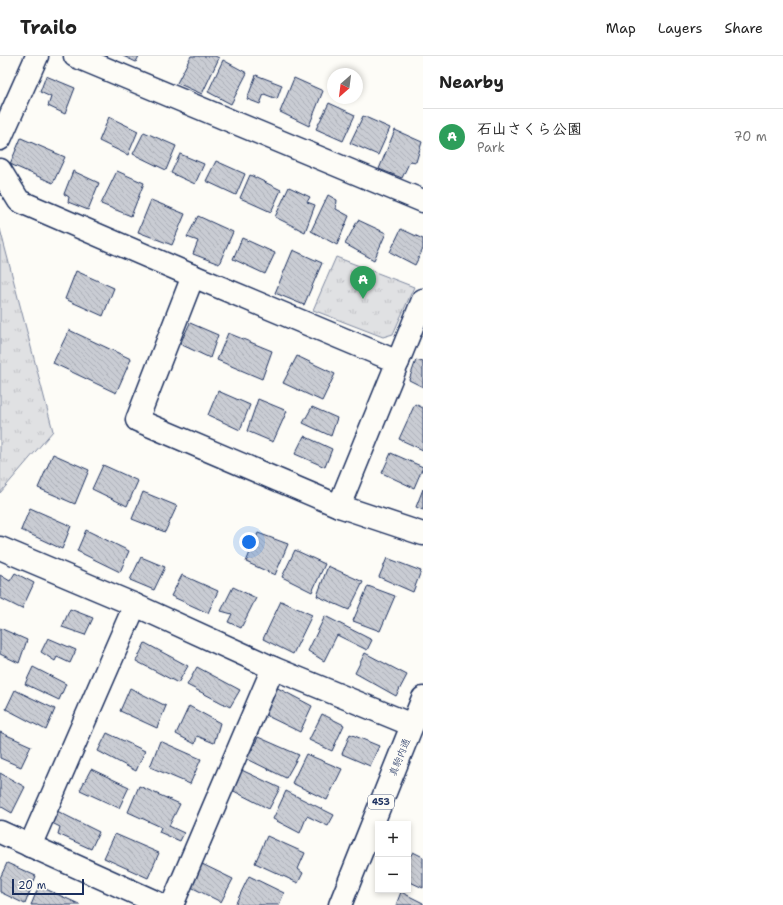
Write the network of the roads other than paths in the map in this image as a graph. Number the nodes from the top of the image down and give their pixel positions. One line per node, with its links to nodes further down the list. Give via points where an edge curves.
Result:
1 (37, 56): 3 (main road)
2 (75, 56): 5 (main road)
3 (0, 139)
4 (0, 170): 6 (main road, via 19,200)
5 (423, 201)
6 (193, 276): 8 (main road); 9 (main road, via 137,420)
7 (423, 300): 8 (main road)
8 (398, 362): 9 (main road)
9 (339, 506): 10 (main road)
10 (423, 534)
11 (0, 548): 12 (main road)
12 (135, 605): 13 (main road); 17 (main road)
13 (273, 668): 15 (main road); 19 (main road)
14 (423, 698): 15 (main road, 真駒内通 / 453)
15 (412, 725): 20 (main road, 真駒内通 / 453)
16 (0, 832): 17 (main road)
17 (30, 846): 18 (main road)
18 (162, 905)
19 (172, 905)
20 (340, 905)

